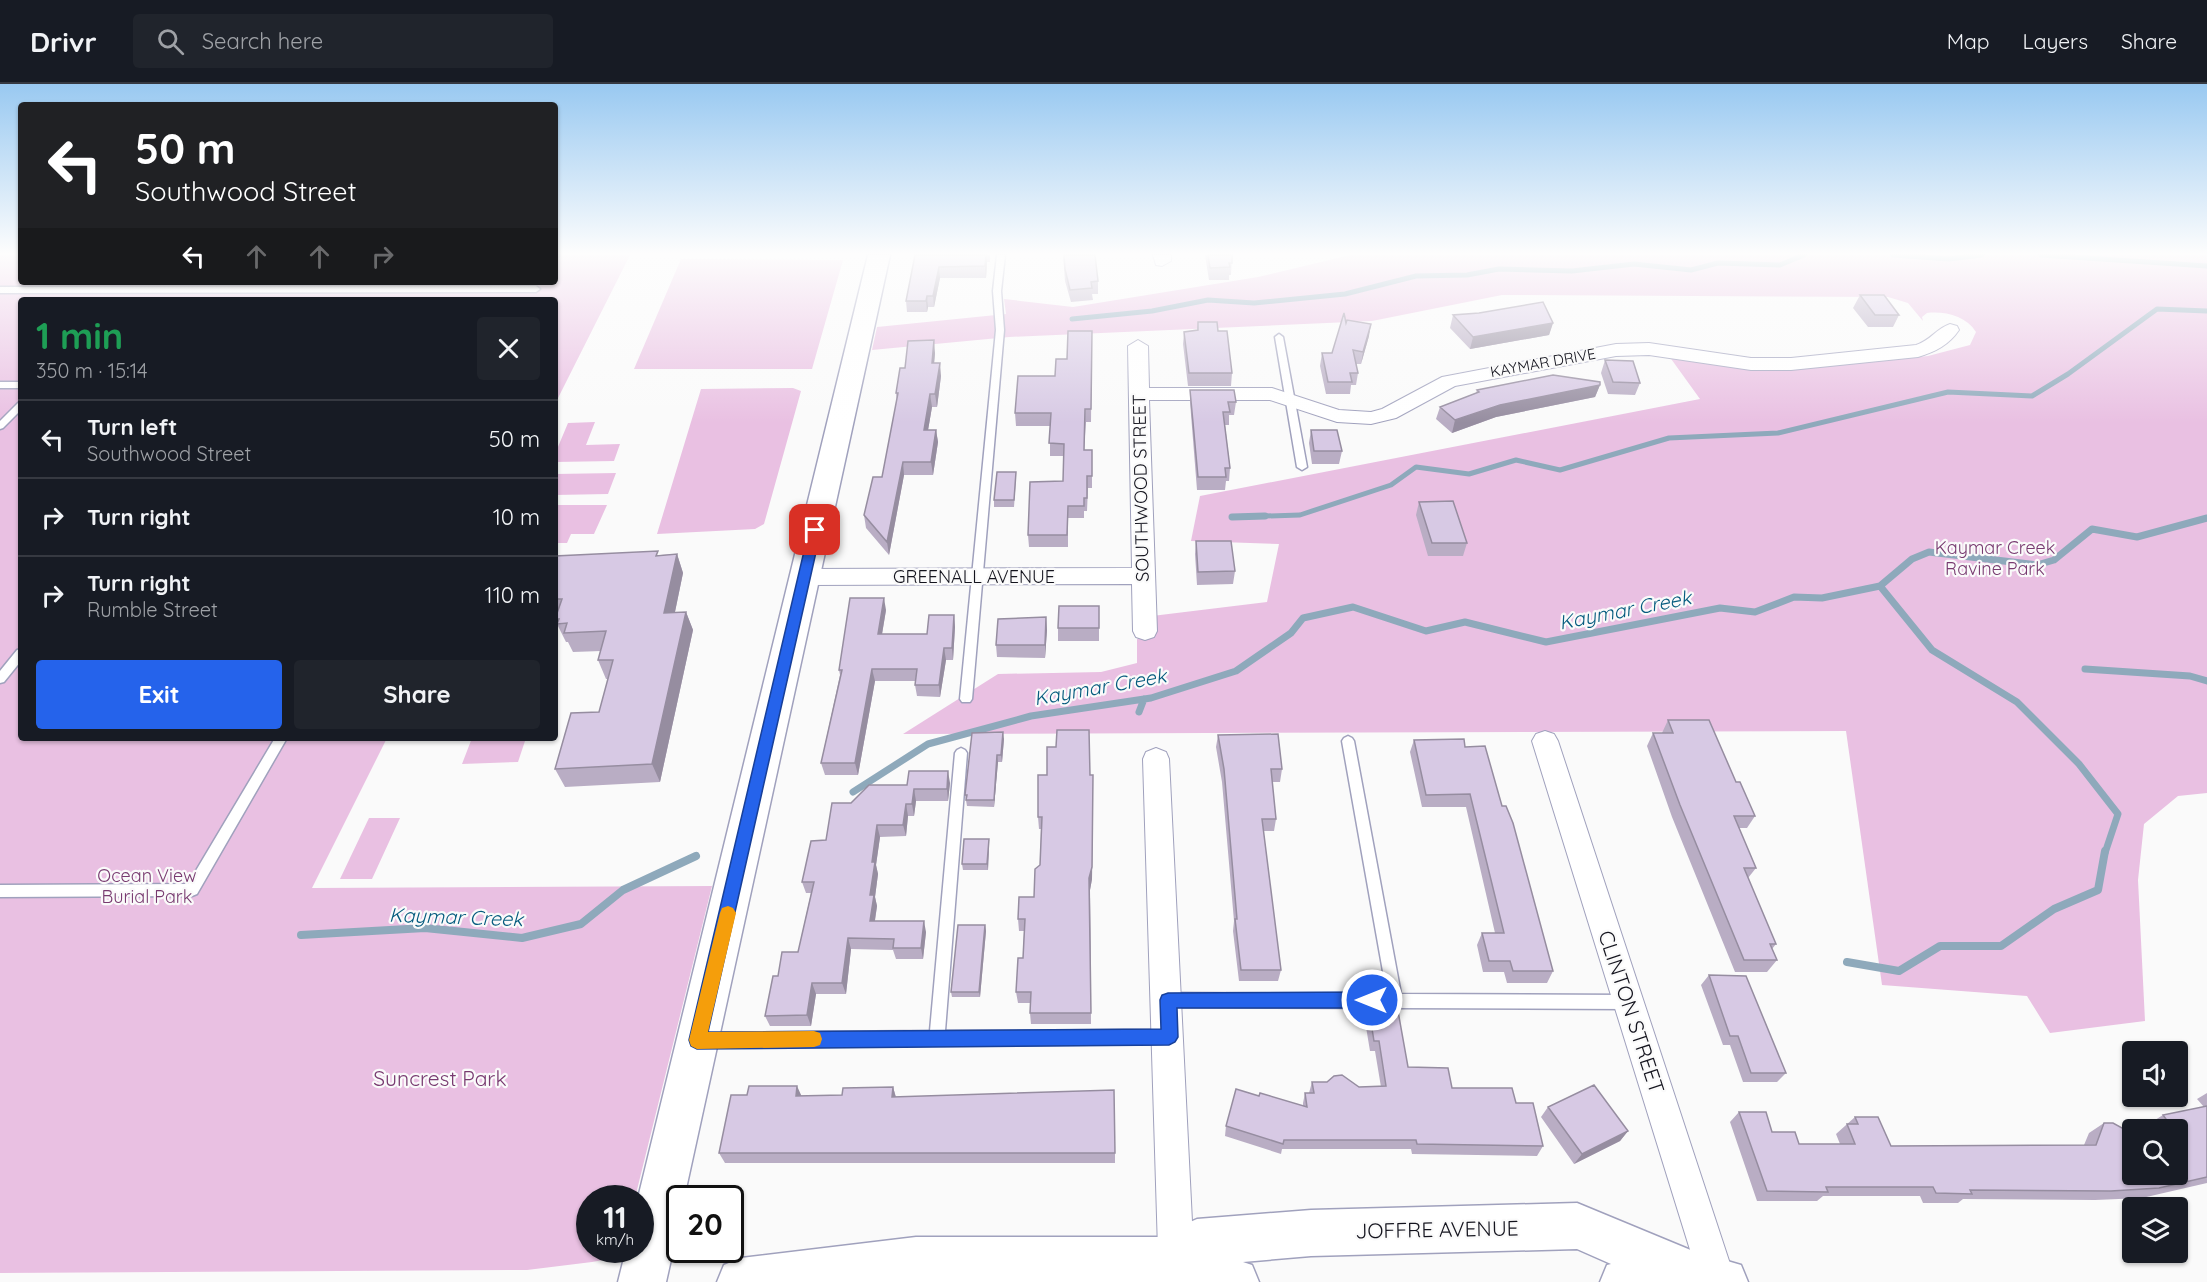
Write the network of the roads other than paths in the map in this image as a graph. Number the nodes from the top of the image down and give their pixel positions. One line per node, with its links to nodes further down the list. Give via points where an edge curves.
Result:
1 (866, 311): 14 (street)
2 (999, 311): 15 (lane)
3 (1950, 330): 9 (street, KAYMAR DRIVE, via 1926,350 1791,364 1735,363 1649,349 1616,350 1449,381 1389,414 1371,418 1332,414)
4 (1279, 337): 9 (lane)
5 (1138, 345): 8 (street, SOUTHWOOD STREET)
6 (0, 385): 7 (lane)
7 (18, 385)
8 (1139, 394): 9 (street, KAYMAR DRIVE, via 1265,393); 13 (street, SOUTHWOOD STREET)
9 (1289, 398): 12 (lane)
10 (18, 408): 11 (lane)
11 (0, 426)
12 (1302, 467)
13 (1144, 576): 15 (street, GREENALL AVENUE); 16 (street, SOUTHWOOD STREET)
14 (805, 577): 15 (street, GREENALL AVENUE); 31 (street)
15 (978, 577): 19 (lane)
16 (1145, 631)
17 (18, 657): 18 (lane)
18 (0, 679)
19 (966, 699)
20 (279, 741): 25 (lane, via 192,890)
21 (1348, 741): 27 (lane)
22 (1545, 741): 28 (street, CLINTON STREET)
23 (961, 753): 29 (lane)
24 (1156, 759): 26 (street)
25 (0, 891)
26 (1168, 1000): 27 (lane); 30 (street)
27 (1395, 1000): 28 (lane)
28 (1628, 1002): 33 (street, CLINTON STREET)
29 (937, 1037): 30 (lane); 31 (lane)
30 (1169, 1037): 32 (street)
31 (697, 1040): 34 (street)
32 (1177, 1271): 33 (street, JOFFRE AVENUE, via 1197,1242 1311,1233 1577,1226); 35 (street, via 916,1261); 36 (street, via 1201,1280)
33 (1713, 1280): 37 (street)
34 (642, 1282)
35 (741, 1282)
36 (1235, 1282)
37 (1624, 1282)

